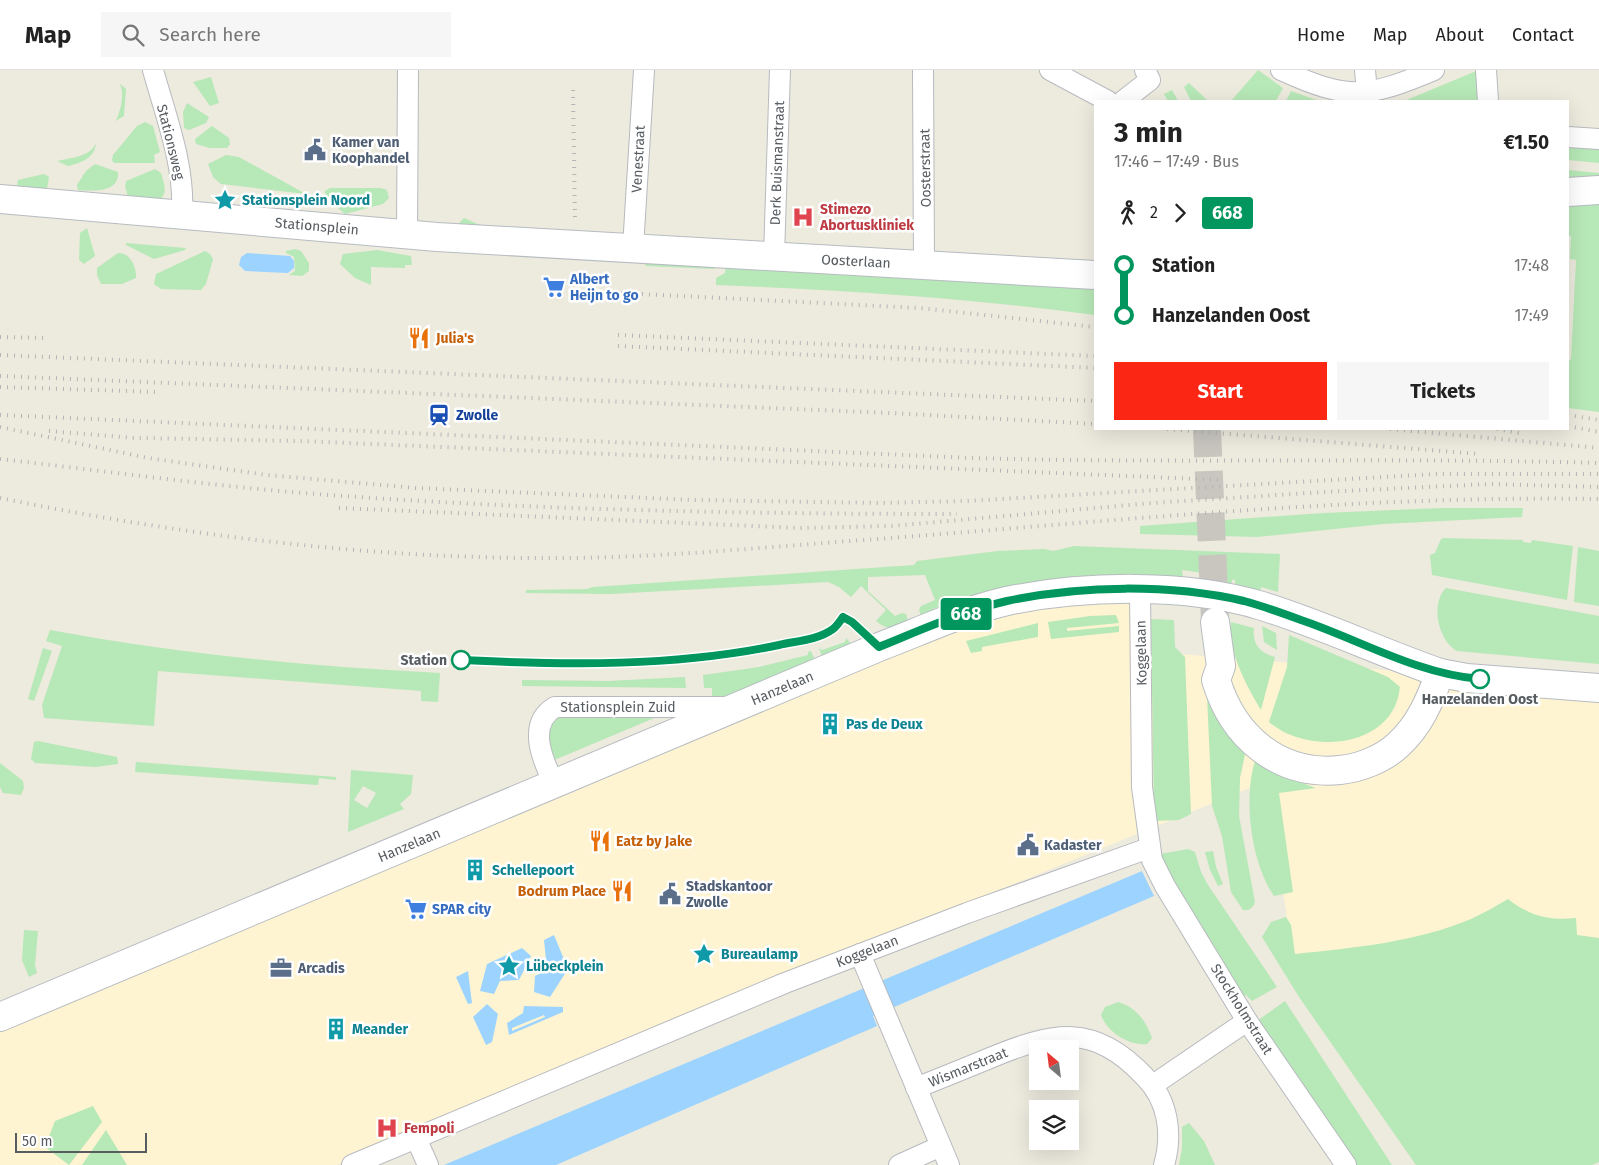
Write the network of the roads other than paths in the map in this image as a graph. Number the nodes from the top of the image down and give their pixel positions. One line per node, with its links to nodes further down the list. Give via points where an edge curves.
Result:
1 (153, 70): 21 (street, Stationsweg, via 180,168)
2 (408, 70): 22 (street)
3 (644, 70): 23 (street, Venestraat)
4 (780, 70): 24 (street, Derk Buismanstraat)
5 (923, 70): 25 (street, Oosterstraat)
6 (1050, 70): 13 (street)
7 (1281, 70): 12 (street, via 1316,86)
8 (1365, 70): 12 (street)
9 (1434, 70): 12 (street, via 1391,88)
10 (1486, 70): 15 (street)
11 (1147, 75): 14 (street)
12 (1367, 93)
13 (1106, 100)
14 (1124, 100)
15 (1488, 100)
16 (1569, 137): 17 (street)
17 (1599, 139)
18 (1599, 190): 19 (street)
19 (1569, 192)
20 (8, 200): 21 (street, Stationsplein)
21 (182, 214): 22 (street, Stationsplein)
22 (407, 234): 23 (street, Stationsplein)
23 (625, 248): 24 (street, Oosterlaan)
24 (774, 256): 25 (street, Oosterlaan)
25 (924, 265): 26 (street, Oosterlaan)
26 (1094, 275)
27 (1140, 590): 29 (street, Hanzelaan, via 1181,591 1262,606); 31 (street, Hanzelaan, via 1104,589 1006,602 948,620); 33 (street, Koggelaan, via 1142,787)
28 (1215, 622): 29 (street, via 1221,666 1216,680 1234,721 1249,739 1279,761 1298,767 1327,771 1361,765 1398,745 1420,719)
29 (1431, 670): 30 (street, Hanzelaan, via 1467,678)
30 (1599, 688)
31 (737, 707): 32 (street, Hanzelaan); 32 (street, Stationsplein Zuid, via 555,707 546,713 541,723 539,746 540,756)
32 (554, 784): 35 (street, Hanzelaan)
33 (1149, 848): 34 (street, Koggelaan); 36 (street, Stockholmstraat, via 1166,886)
34 (860, 954): 38 (street, Wismarstraat); 39 (street, Koggelaan)
35 (0, 1017)
36 (1247, 1021): 37 (street); 46 (street, Stockholmstraat)
37 (1153, 1085): 38 (street, Wismarstraat, via 1115,1050 1084,1038 1063,1036 1024,1044); 45 (street, Wismarstraat, via 1164,1105 1168,1129)
38 (916, 1088): 40 (street, Wismarstraat)
39 (416, 1138): 41 (street, Koggelaan); 42 (street)
40 (941, 1146): 43 (street); 44 (street, Wismarstraat)
41 (352, 1165)
42 (428, 1165)
43 (899, 1165)
44 (949, 1165)
45 (1164, 1165)
46 (1346, 1165)

